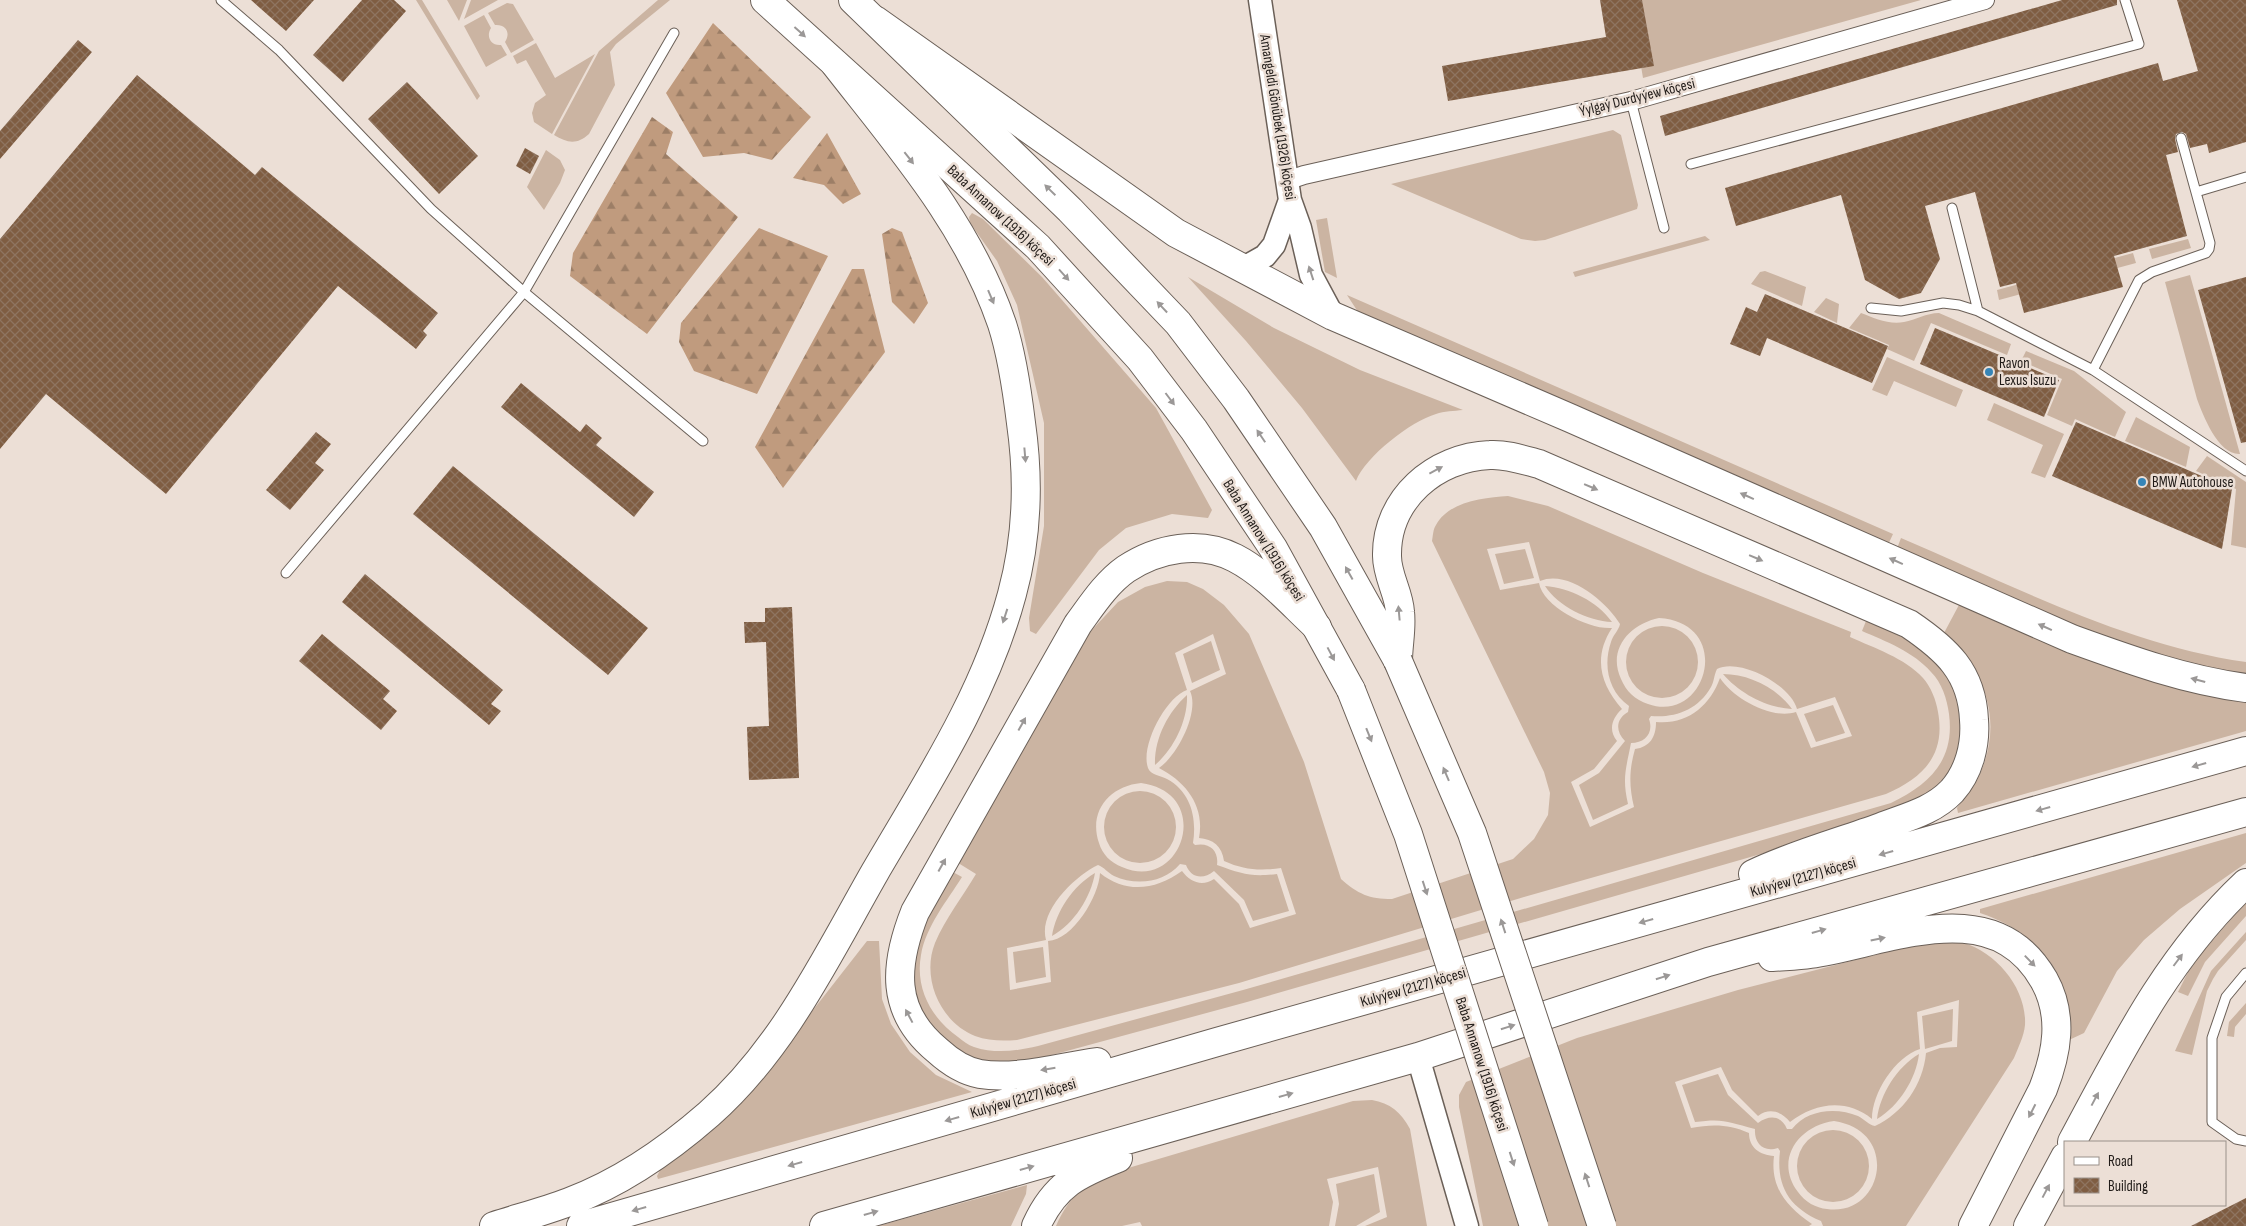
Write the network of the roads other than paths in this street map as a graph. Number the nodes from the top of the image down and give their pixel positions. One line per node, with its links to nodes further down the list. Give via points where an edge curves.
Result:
1 (221, 0): 19 (lane, via 279,50 431,209)
2 (765, 0): 9 (main road, Baba Annanow (1916) köçesi, one-way to 9)
3 (853, 0): 7 (main road)
4 (1260, 0): 14 (street, Amangeldi Gönübek (1926) köçesi)
5 (1985, 0): 10 (street, Ýylgaý Durdyýew köçesi)
6 (2125, 0): 12 (lane, via 2139,44)
7 (875, 20): 18 (main road, via 1168,227); 28 (main road, one-way to 7, via 1323,527 1236,398 1178,323 1070,210)
8 (674, 33): 19 (lane)
9 (835, 64): 27 (main road, Baba Annanow (1916) köçesi, one-way to 27, via 1038,247 1140,359 1194,430 1272,548); 42 (main road, one-way to 42, via 949,214 964,238 1003,326 1015,382 1025,461 1025,504 1013,592 997,642 961,723 814,978 756,1065 708,1115 614,1181 572,1201)
10 (1631, 101): 14 (street, Ýylgaý Durdyýew köçesi, via 1304,174); 17 (lane)
11 (2181, 138): 15 (lane)
12 (1691, 164)
13 (2246, 177): 15 (lane)
14 (1288, 190): 18 (street, via 1274,245 1265,256); 22 (street, Amangeldi Gönübek (1926) köçesi, one-way to 14, via 1311,275)
15 (2196, 192): 23 (lane, via 2209,249 2139,280)
16 (1952, 208): 21 (lane)
17 (1664, 228)
18 (1242, 269): 22 (main road)
19 (524, 292): 24 (lane); 26 (lane)
20 (1871, 308): 21 (lane, via 1901,312 1943,303)
21 (1978, 311): 23 (lane)
22 (1333, 316): 29 (main road, one-way to 22, via 2168,672 2072,639)
23 (2093, 370): 25 (lane)
24 (703, 441)
25 (2246, 471)
26 (286, 573)
27 (1317, 627): 36 (main road, one-way to 27, via 1016,1074 968,1071 927,1042 902,1003 901,957 906,936 915,912 1078,624 1110,583 1125,570 1162,551 1218,550 1255,571); 47 (main road, Baba Annanow (1916) köçesi, one-way to 47, bridge, via 1351,690 1408,834)
28 (1398, 661): 33 (main road, one-way to 33, via 1400,611 1387,557 1393,521 1416,485 1430,474 1470,457 1492,455 1539,464 1909,624 1946,650 1966,683 1975,738 1965,771 1952,790 1926,810 1760,870); 48 (main road, one-way to 28, bridge, via 1472,833)
29 (2246, 688)
30 (2246, 751): 33 (main road, Kulyýew (2127) köçesi, one-way to 33)
31 (2246, 812): 34 (main road, one-way to 31)
32 (2246, 883): 39 (main road, one-way to 32, via 2135,1025 2165,977)
33 (1678, 912): 36 (main road, Kulyýew (2127) köçesi, one-way to 36)
34 (1708, 962): 37 (main road, one-way to 34); 49 (main road, one-way to 49, via 1811,954 1952,927 1997,937 2027,958 2046,984 2056,1010 2056,1046 2043,1089)
35 (2246, 973): 40 (lane, via 2226,997 2212,1038 2212,1122 2236,1139)
36 (1217, 1042): 43 (main road, Kulyýew (2127) köçesi, one-way to 43)
37 (1418, 1057): 38 (main road, one-way to 37); 46 (street)
38 (1239, 1109): 44 (main road, one-way to 38); 45 (main road, via 1087,1171 1054,1195)
39 (2073, 1141)
40 (2246, 1141)
41 (2064, 1159): 50 (main road, one-way to 41)
42 (494, 1226)
43 (581, 1226)
44 (824, 1226)
45 (1036, 1226)
46 (1467, 1226)
47 (1534, 1226)
48 (1602, 1226)
49 (1973, 1226)
50 (2028, 1226)

